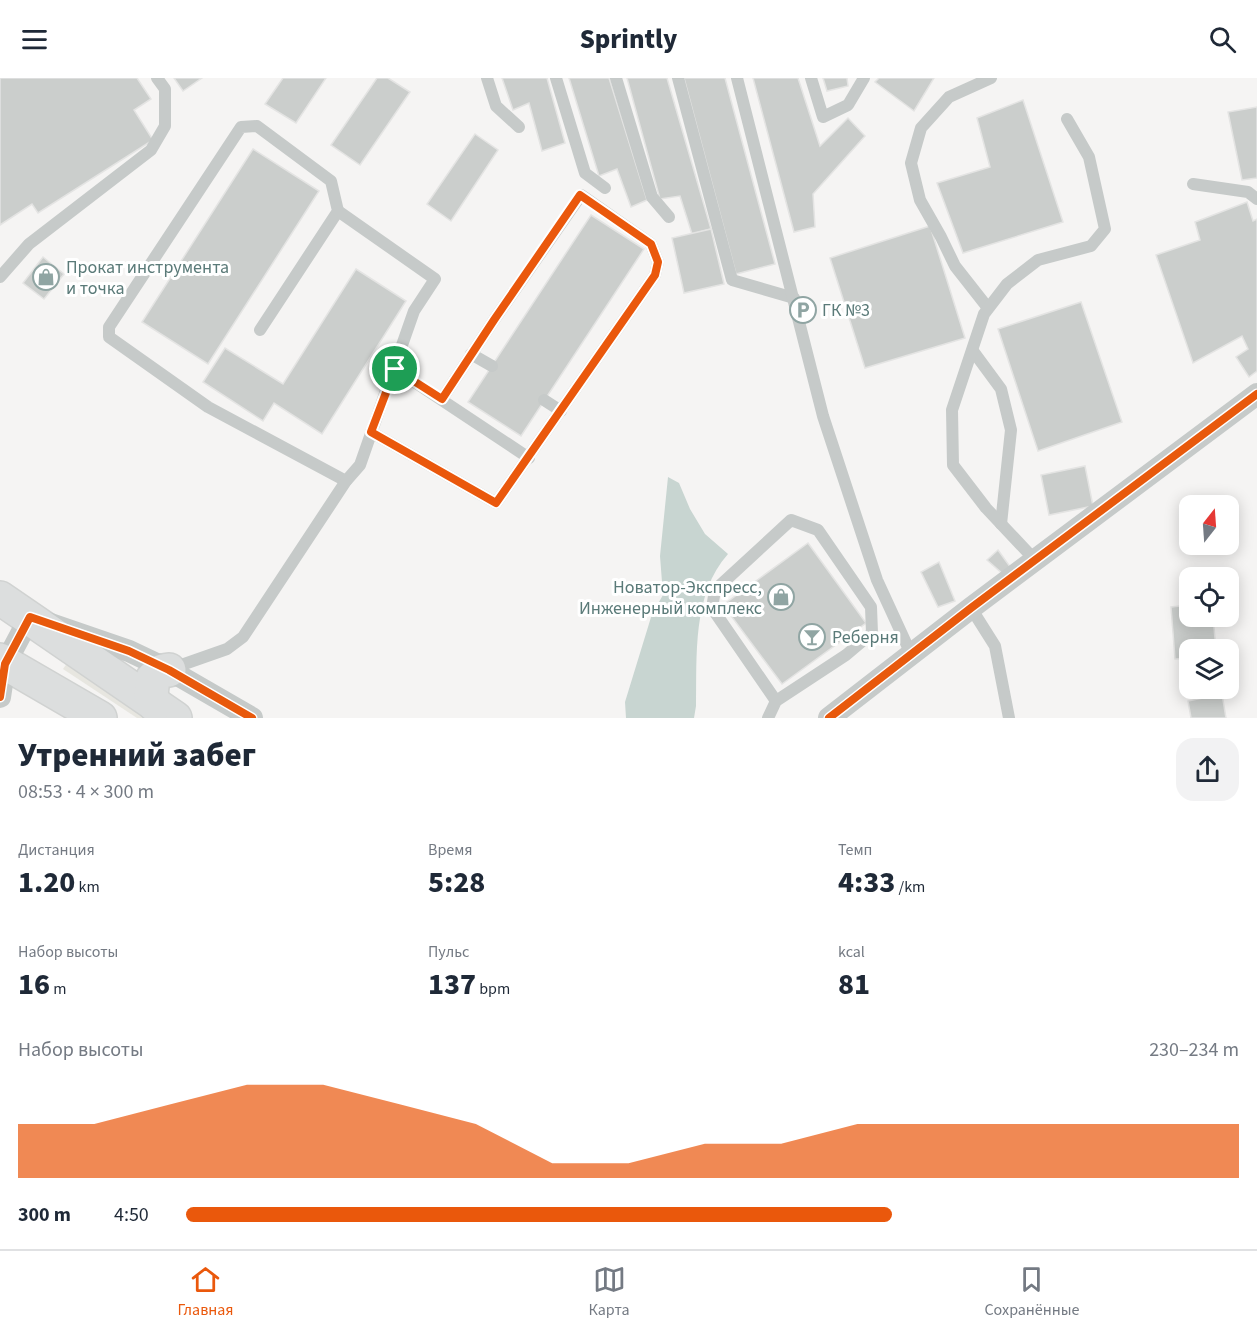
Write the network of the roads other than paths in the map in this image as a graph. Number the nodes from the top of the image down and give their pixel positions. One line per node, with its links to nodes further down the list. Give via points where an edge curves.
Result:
1 (157, 78): 17 (lane, via 165,89 165,126 151,150 29,244)
2 (487, 78): 11 (lane, via 496,106)
3 (556, 78): 13 (lane, via 585,173)
4 (616, 78): 16 (lane, via 652,197)
5 (678, 78): 18 (lane, via 732,280)
6 (737, 78): 18 (lane)
7 (811, 78): 8 (lane, via 823,117 848,105)
8 (864, 78)
9 (990, 78): 19 (lane, via 949,97 921,128 911,163 920,200 955,266)
10 (1067, 119): 19 (lane, via 1089,157 1105,229 1091,246 1038,260 1007,284)
11 (519, 127)
12 (1193, 184): 14 (lane, via 1248,192)
13 (605, 188)
14 (1257, 199)
15 (338, 211): 20 (lane); 24 (lane, via 435,279 414,311); 31 (lane, via 331,181 257,126 241,127 109,327 109,337 208,407)
16 (669, 217)
17 (0, 277)
18 (794, 298): 37 (lane, via 826,427 878,580)
19 (988, 308): 21 (lane)
20 (260, 330)
21 (973, 351): 32 (lane, via 1001,389 1011,430); 32 (lane, via 952,410 952,465)
22 (471, 354): 23 (lane); 26 (lane); 28 (lane, via 580,195 651,244 658,262 655,275)
23 (492, 366)
24 (395, 369): 26 (lane); 29 (lane)
25 (1257, 394): 33 (street)
26 (442, 399): 30 (lane)
27 (544, 400): 28 (lane)
28 (561, 411): 30 (lane)
29 (371, 432): 30 (lane, via 496,503); 31 (lane, via 360,465)
30 (529, 458)
31 (346, 481): 39 (lane, via 243,637 227,649)
32 (1001, 524): 33 (lane)
33 (1035, 560): 35 (street)
34 (0, 598): 36 (main road)
35 (971, 609): 37 (street); 47 (lane, via 995,646)
36 (30, 617): 38 (street); 39 (street, via 129,651); 42 (main road)
37 (911, 654): 46 (street)
38 (3, 662): 40 (street); 43 (main road)
39 (169, 670): 42 (main road, via 153,678 151,695); 44 (street)
40 (0, 697)
41 (776, 701): 41 (lane, via 872,633 871,607 818,530 791,520 715,590 712,608); 45 (lane)
42 (165, 711)
43 (100, 718)
44 (252, 718)
45 (768, 718)
46 (829, 718)
47 (1009, 718)

